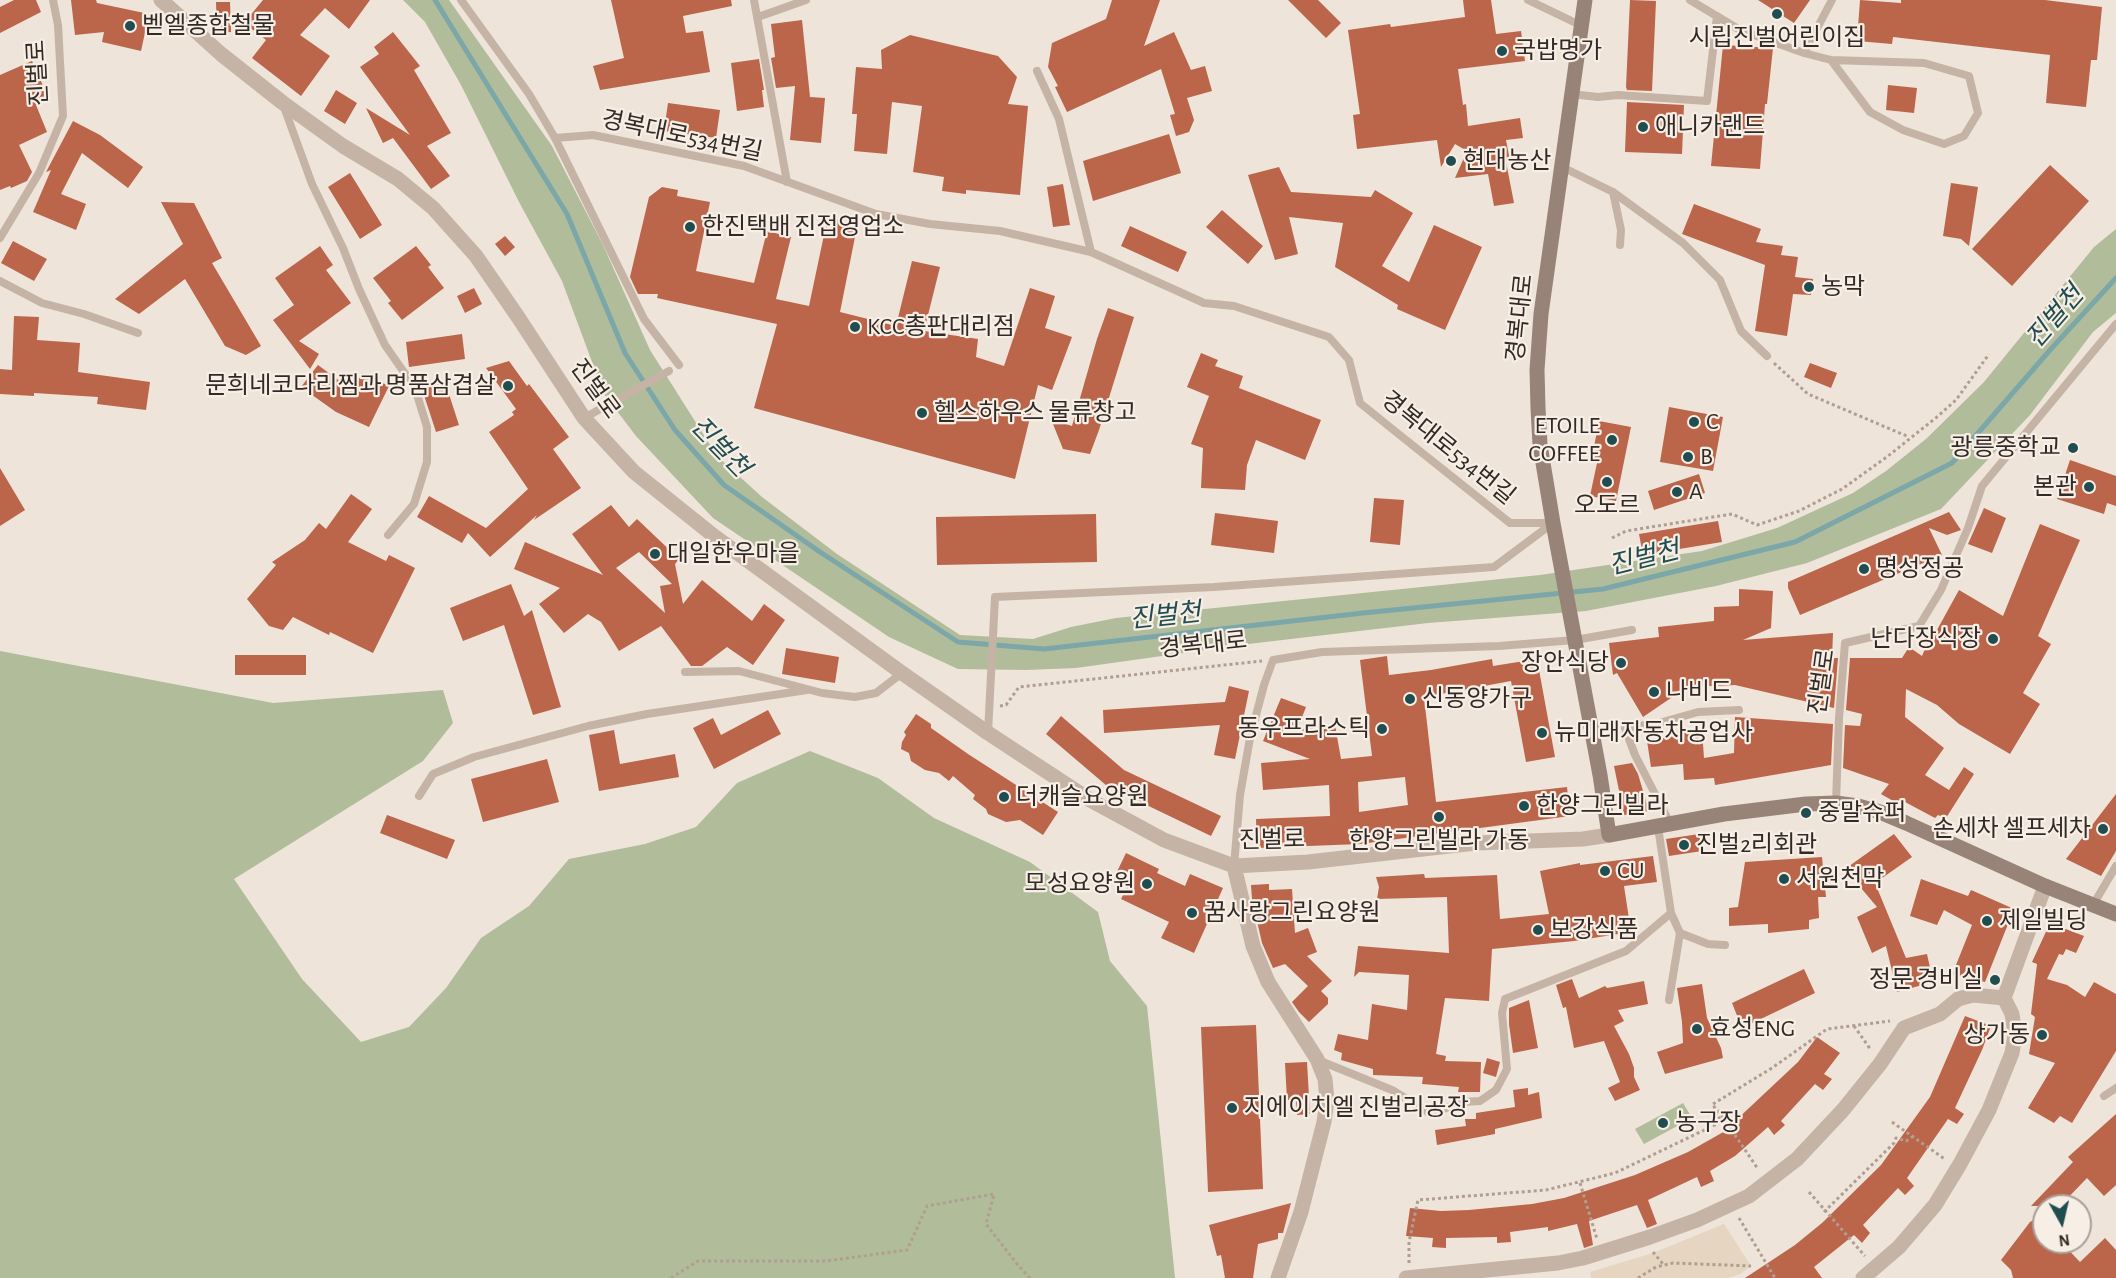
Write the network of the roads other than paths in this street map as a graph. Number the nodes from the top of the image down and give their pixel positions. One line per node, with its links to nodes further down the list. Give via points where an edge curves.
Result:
1 (53, 0): 22 (lane, 진벌로, via 63,116 39,173)
2 (161, 0): 17 (street, 진벌로)
3 (461, 0): 18 (lane, via 529,94)
4 (754, 0): 11 (lane, 경복대로534번길)
5 (806, 0): 11 (lane)
6 (1528, 0): 12 (lane)
7 (1585, 0): 12 (street, 경복대로)
8 (1690, 0): 10 (lane)
9 (1832, 0): 13 (lane)
10 (1717, 16): 13 (lane, via 1740,30); 16 (lane, via 1707,101)
11 (759, 17): 20 (lane, 경복대로534번길)
12 (1580, 25): 16 (street, 경복대로)
13 (1804, 53): 14 (lane)
14 (1831, 60): 14 (lane, via 1870,112 1902,130 1944,144 1964,136 1978,113 1969,76 1924,63)
15 (1037, 71): 24 (lane, via 1059,119)
16 (1571, 94): 19 (street, 경복대로)
17 (283, 103): 31 (street, 진벌로, via 343,146 398,178 433,208 476,256); 33 (lane, via 312,184 385,345 415,388 428,427 427,462 414,504)
18 (555, 138): 20 (lane, 경복대로534번길, via 593,135 744,166); 29 (lane, via 644,319)
19 (1560, 166): 21 (lane); 32 (street, 경복대로, via 1537,370 1540,445)
20 (787, 182): 24 (lane, 경복대로534번길, via 876,214 1000,231)
21 (1613, 192): 23 (lane); 28 (lane, via 1683,243 1719,280 1741,331)
22 (0, 238)
23 (1620, 245)
24 (1091, 252): 32 (lane, 경복대로534번길, via 1204,303 1234,306 1329,337 1349,360 1360,403 1510,523)
25 (0, 281): 27 (lane, via 42,303)
26 (2116, 324): 42 (lane, 진벌로, via 1982,486 1941,590 1919,626 1845,643)
27 (138, 333)
28 (1767, 356)
29 (679, 365)
30 (669, 371): 31 (lane)
31 (584, 418): 37 (street, 진벌로, via 634,472 714,536)
32 (1553, 523): 35 (street, 경복대로); 40 (lane, via 1494,567 1214,587 996,597)
33 (388, 535)
34 (1632, 630): 35 (lane)
35 (1574, 637): 44 (street, 경복대로); 45 (lane, 경복대로, via 1499,646 1322,652 1273,660 1244,772)
36 (685, 672): 38 (lane, via 739,671)
37 (902, 673): 38 (lane, via 876,693 855,697); 40 (street, 진벌로)
38 (807, 690): 41 (lane, via 637,716 474,757 433,774)
39 (1739, 710): 43 (lane, via 1698,712 1625,728)
40 (988, 733): 45 (street, 진벌로, via 1090,800 1164,840)
41 (419, 796)
42 (1836, 803): 43 (street, 진벌로, via 1724,814); 47 (street, 진벌로, via 1880,812)
43 (1665, 826): 44 (street, 진벌로); 49 (lane)
44 (1609, 835): 45 (street, 진벌로)
45 (1234, 866): 55 (street, via 1253,946 1268,982)
46 (2116, 866): 48 (lane)
47 (2045, 886): 48 (street, 진벌로); 53 (street)
48 (2092, 906): 50 (street, 진벌로)
49 (1671, 913): 51 (lane); 55 (lane, via 1626,951 1505,999 1502,1013 1507,1069 1496,1090 1480,1101 1428,1112 1392,1090)
50 (2116, 914)
51 (1680, 933): 52 (lane, via 1708,944); 54 (lane)
52 (1725, 945)
53 (2004, 998): 58 (street, via 1973,995 1958,999 1940,1014 1904,1028 1843,1110 1797,1159 1749,1196 1697,1220); 61 (street, via 2015,1034 2012,1053 1989,1110 1935,1204 1899,1247)
54 (1669, 1000)
55 (1317, 1059): 59 (street, via 1326,1079 1324,1122 1301,1212)
56 (2116, 1088): 57 (lane)
57 (2104, 1096)
58 (1559, 1270): 60 (street)
59 (1278, 1278)
60 (1407, 1278)
61 (1863, 1278)

